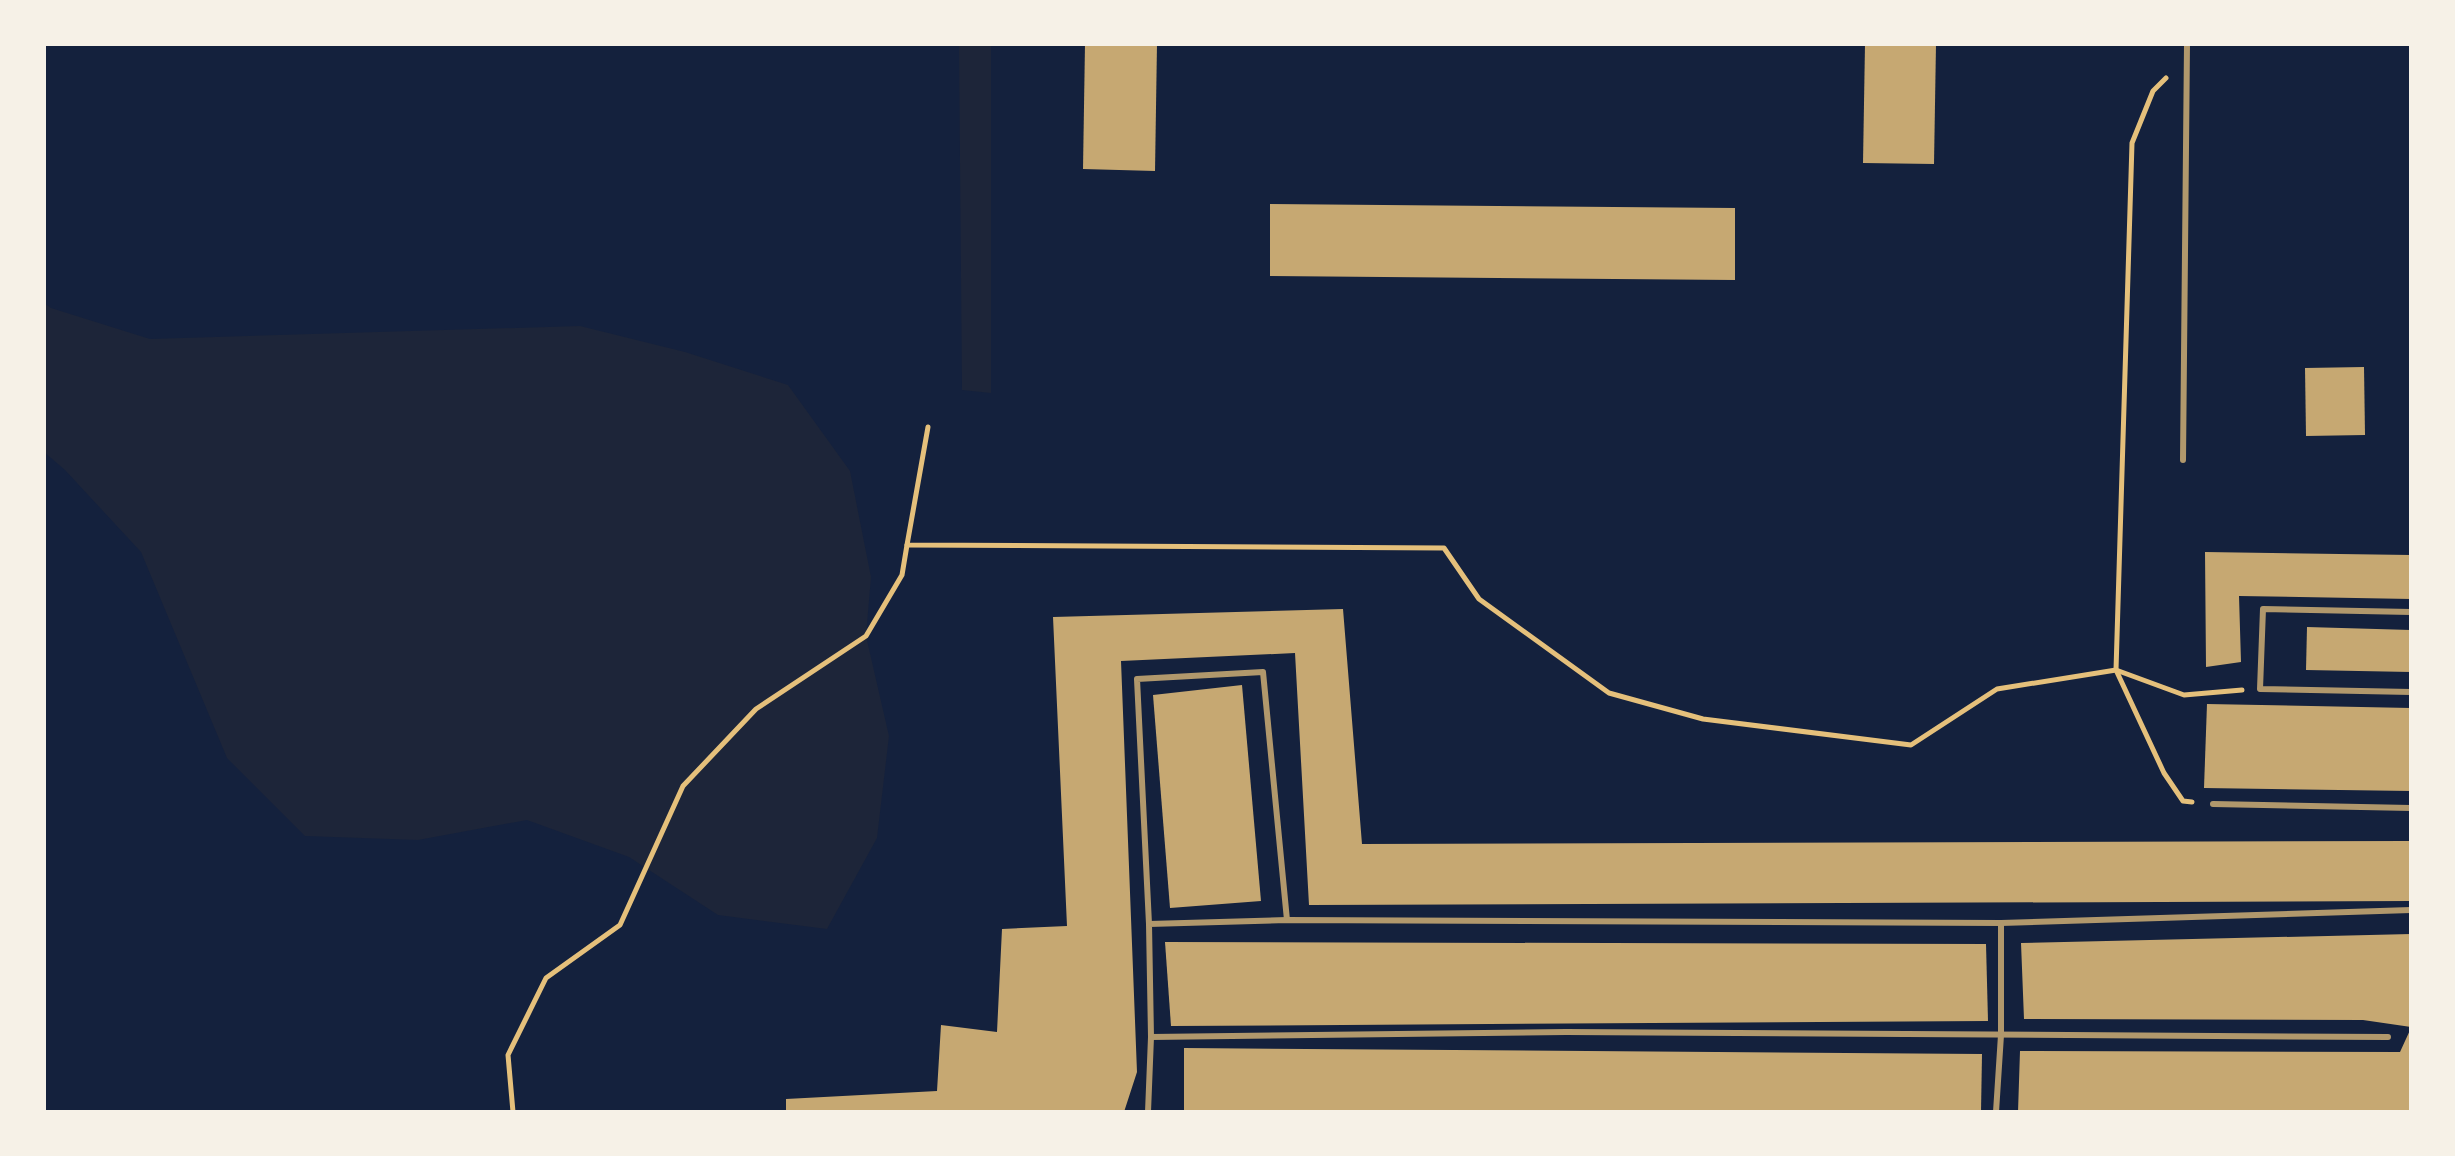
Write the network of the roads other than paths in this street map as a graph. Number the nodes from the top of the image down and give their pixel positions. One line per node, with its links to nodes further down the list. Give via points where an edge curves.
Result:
1 (2187, 44): 2 (lane)
2 (2183, 460)
3 (2411, 612): 4 (lane, via 2263,609 2260,689)
4 (2411, 692)
5 (2213, 804): 6 (lane)
6 (2411, 808)
7 (2411, 910): 9 (lane)
8 (1287, 920): 9 (lane); 10 (lane); 10 (lane, via 1263,672 1137,679)
9 (2001, 923): 11 (lane)
10 (1149, 924): 12 (lane)
11 (2001, 1035): 12 (lane, via 1566,1032); 13 (lane); 15 (lane)
12 (1151, 1037): 14 (lane)
13 (2388, 1037)
14 (1148, 1112)
15 (1996, 1112)

